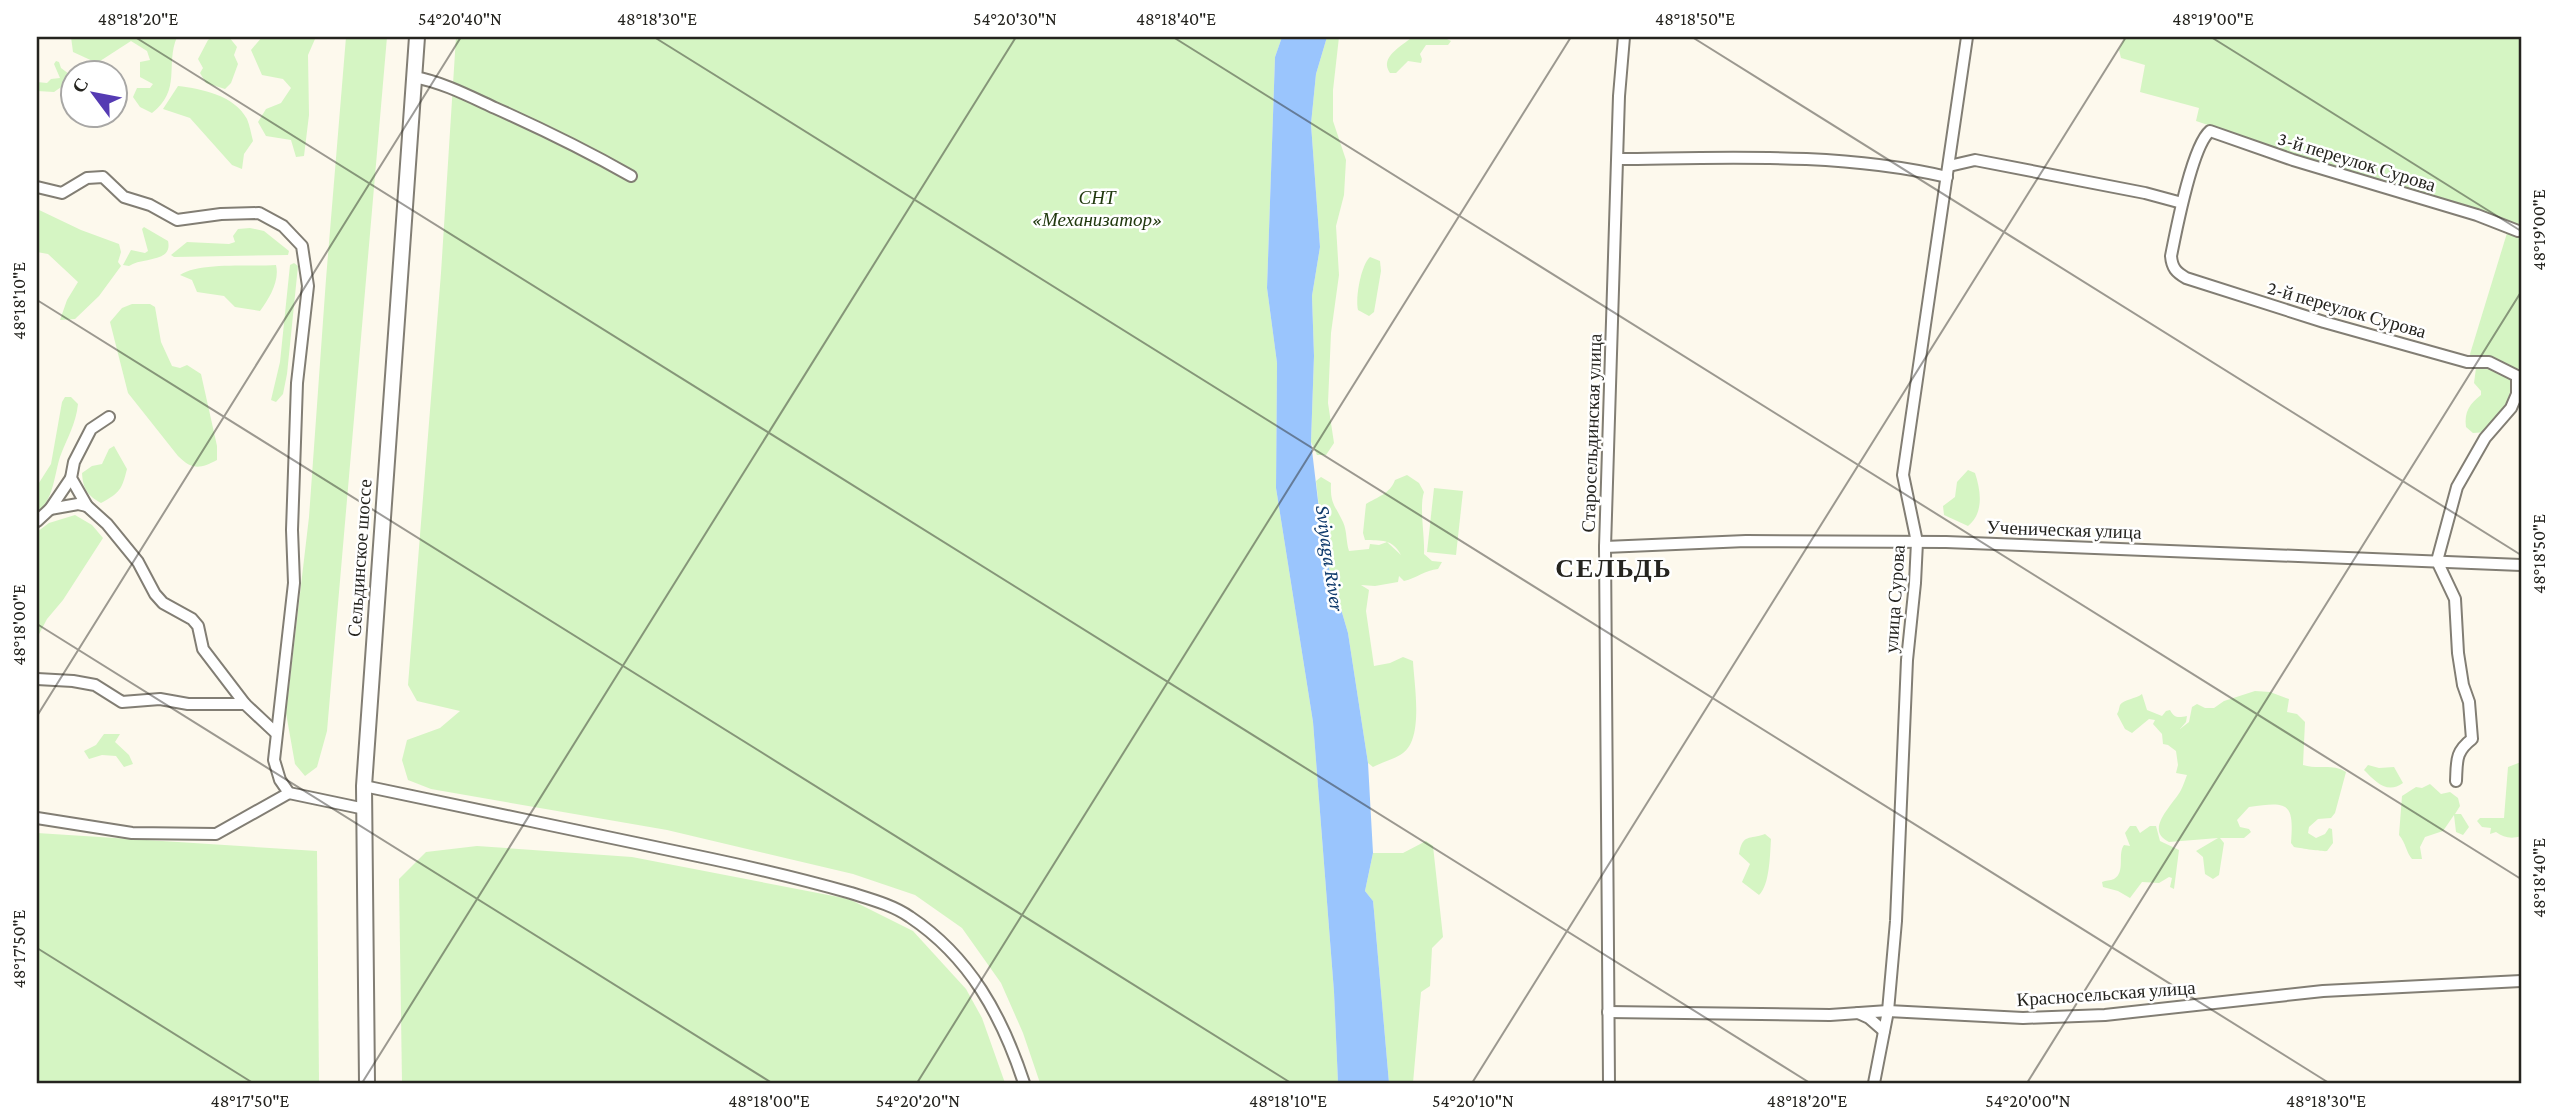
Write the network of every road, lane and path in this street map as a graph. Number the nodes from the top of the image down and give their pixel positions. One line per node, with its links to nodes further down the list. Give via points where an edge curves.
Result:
1 (417, 37): 4 (main road, Сельдинское шоссе)
2 (1624, 37): 5 (street, Старосельдинская улица)
3 (1967, 37): 6 (street, улица Сурова)
4 (414, 77): 7 (street, via 562,138); 24 (main road, Сельдинское шоссе)
5 (1618, 159): 6 (street, via 1847,160); 17 (street, Старосельдинская улица)
6 (1948, 172): 9 (street, via 1975,160); 16 (street, улица Сурова, via 1903,475)
7 (631, 176)
8 (37, 187): 22 (street, via 62,193 87,178 103,177 124,197 177,220 259,213 283,226 302,246 308,286 297,383 294,583)
9 (2182, 203): 10 (street, 3-й переулок Сурова, via 2210,131); 18 (street, 2-й переулок Сурова, via 2171,256 2177,273 2186,278 2467,362 2489,362 2517,376 2511,408 2484,438 2457,487)
10 (2518, 231)
11 (108, 416): 12 (street, via 91,429)
12 (71, 478): 13 (street); 14 (street)
13 (87, 506): 14 (street); 21 (street, via 123,542 163,603 192,618 203,649)
14 (50, 509): 15 (street)
15 (37, 521)
16 (1917, 542): 17 (street, Ученическая улица, via 1746,541); 18 (street, Ученическая улица); 29 (street, улица Сурова)
17 (1605, 547): 30 (street, Старосельдинская улица)
18 (2437, 561): 19 (street, Ученическая улица); 23 (street, via 2455,599 2458,653 2469,702 2472,738 2457,757)
19 (2521, 565)
20 (37, 679): 21 (street, via 95,685 122,702 160,699)
21 (245, 704): 22 (street)
22 (276, 733): 25 (street, via 274,760)
23 (2456, 782)
24 (364, 786): 26 (main road, Сельдинское шоссе); 34 (street, via 765,870 863,897 908,915 943,941 968,968 994,1007)
25 (289, 793): 26 (street); 27 (street, via 216,834 132,833)
26 (365, 809): 33 (main road, Сельдинское шоссе)
27 (37, 818)
28 (2521, 981): 29 (street, Красносельская улица, via 2323,991 2105,1015 2023,1018)
29 (1888, 1011): 31 (street, Красносельская улица); 32 (street, улица Сурова)
30 (1608, 1012): 31 (street, Красносельская улица); 35 (street, Старосельдинская улица)
31 (1857, 1013): 32 (street)
32 (1884, 1031): 36 (street, улица Сурова)
33 (367, 1083)
34 (1024, 1083)
35 (1609, 1083)
36 (1874, 1083)

